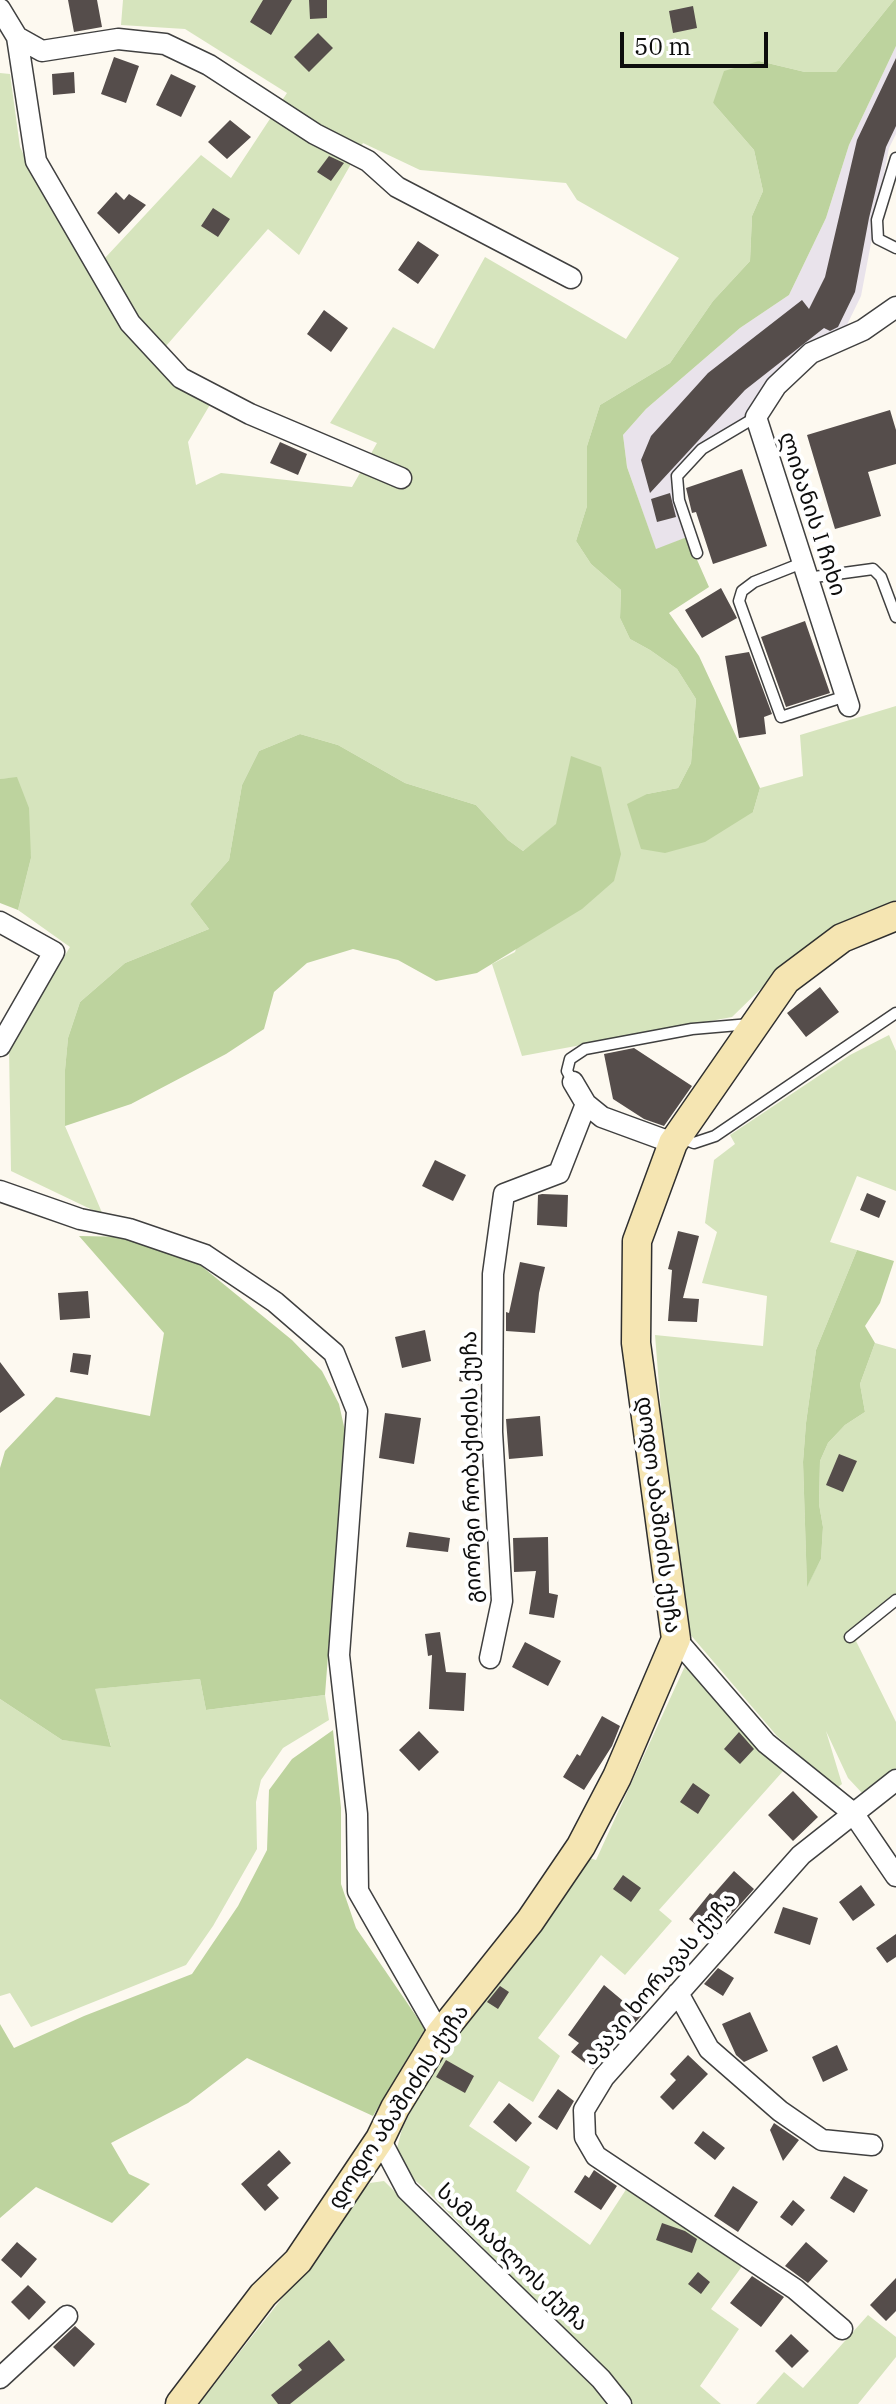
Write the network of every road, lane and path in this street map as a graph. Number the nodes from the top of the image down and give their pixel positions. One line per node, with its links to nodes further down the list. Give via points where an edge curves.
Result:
1 (0, 9): 2 (street)
2 (17, 37): 5 (street, via 42,51 118,39 165,44 368,161 397,187); 8 (street, via 36,161 130,323 181,378 250,414)
3 (896, 158): 4 (lane, via 877,220 878,239)
4 (896, 248)
5 (571, 278)
6 (893, 313): 7 (street, ლიბანის I ჩიხი, via 811,353 776,386)
7 (756, 417): 9 (lane, via 702,449 677,476 679,500); 10 (street, ლიბანის I ჩიხი)
8 (401, 478)
9 (697, 553)
10 (805, 571): 11 (lane, via 873,569); 12 (street, ლიბანის I ჩიხი); 12 (lane, via 754,582 739,601 781,717)
11 (896, 617)
12 (848, 701)
13 (896, 916): 16 (street, დოდო აბაშიძის ქუჩა, via 842,938 786,980)
14 (0, 922): 17 (street, via 54,952)
15 (896, 1013): 20 (lane, via 715,1136 694,1143)
16 (756, 1023): 18 (lane, via 585,1049 570,1059 567,1071); 20 (street, დოდო აბაშიძის ქუჩა)
17 (0, 1046)
18 (573, 1082): 19 (street)
19 (586, 1104): 20 (street, via 602,1117); 26 (street, გიორგი რობაქიძის ქუჩა, via 559,1173 504,1194 493,1274 492,1432 502,1601)
20 (675, 1140): 25 (street, დოდო აბაშიძის ქუჩა, via 637,1241 636,1343)
21 (0, 1174): 22 (street)
22 (0, 1191): 31 (street, via 205,1255 275,1302 334,1353 357,1411 339,1655 357,1814 358,1891)
23 (896, 1600): 24 (lane)
24 (850, 1637)
25 (676, 1639): 28 (street, via 766,1743); 31 (street, დოდო აბაშიძის ქუჩა, via 581,1846 530,1921)
26 (490, 1658)
27 (896, 1780): 28 (street, აკაკი ხორავას ქუჩა)
28 (853, 1813): 29 (street); 30 (street, აკაკი ხორავას ქუჩა, via 801,1855)
29 (896, 1876)
30 (678, 1993): 33 (street, via 709,2049 780,2111 822,2140); 35 (street, აკაკი ხორავას ქუჩა, via 604,2077 584,2110 585,2137 596,2156 795,2289)
31 (440, 2034): 32 (street, დოდო აბაშიძის ქუჩა)
32 (380, 2139): 37 (street, დოდო აბაშიძის ქუჩა, via 298,2261 263,2295); 38 (street, სამაჩაბლოს ქუჩა, via 407,2190)
33 (872, 2145)
34 (67, 2316): 36 (street)
35 (842, 2329)
36 (0, 2378)
37 (180, 2404)
38 (621, 2404)

